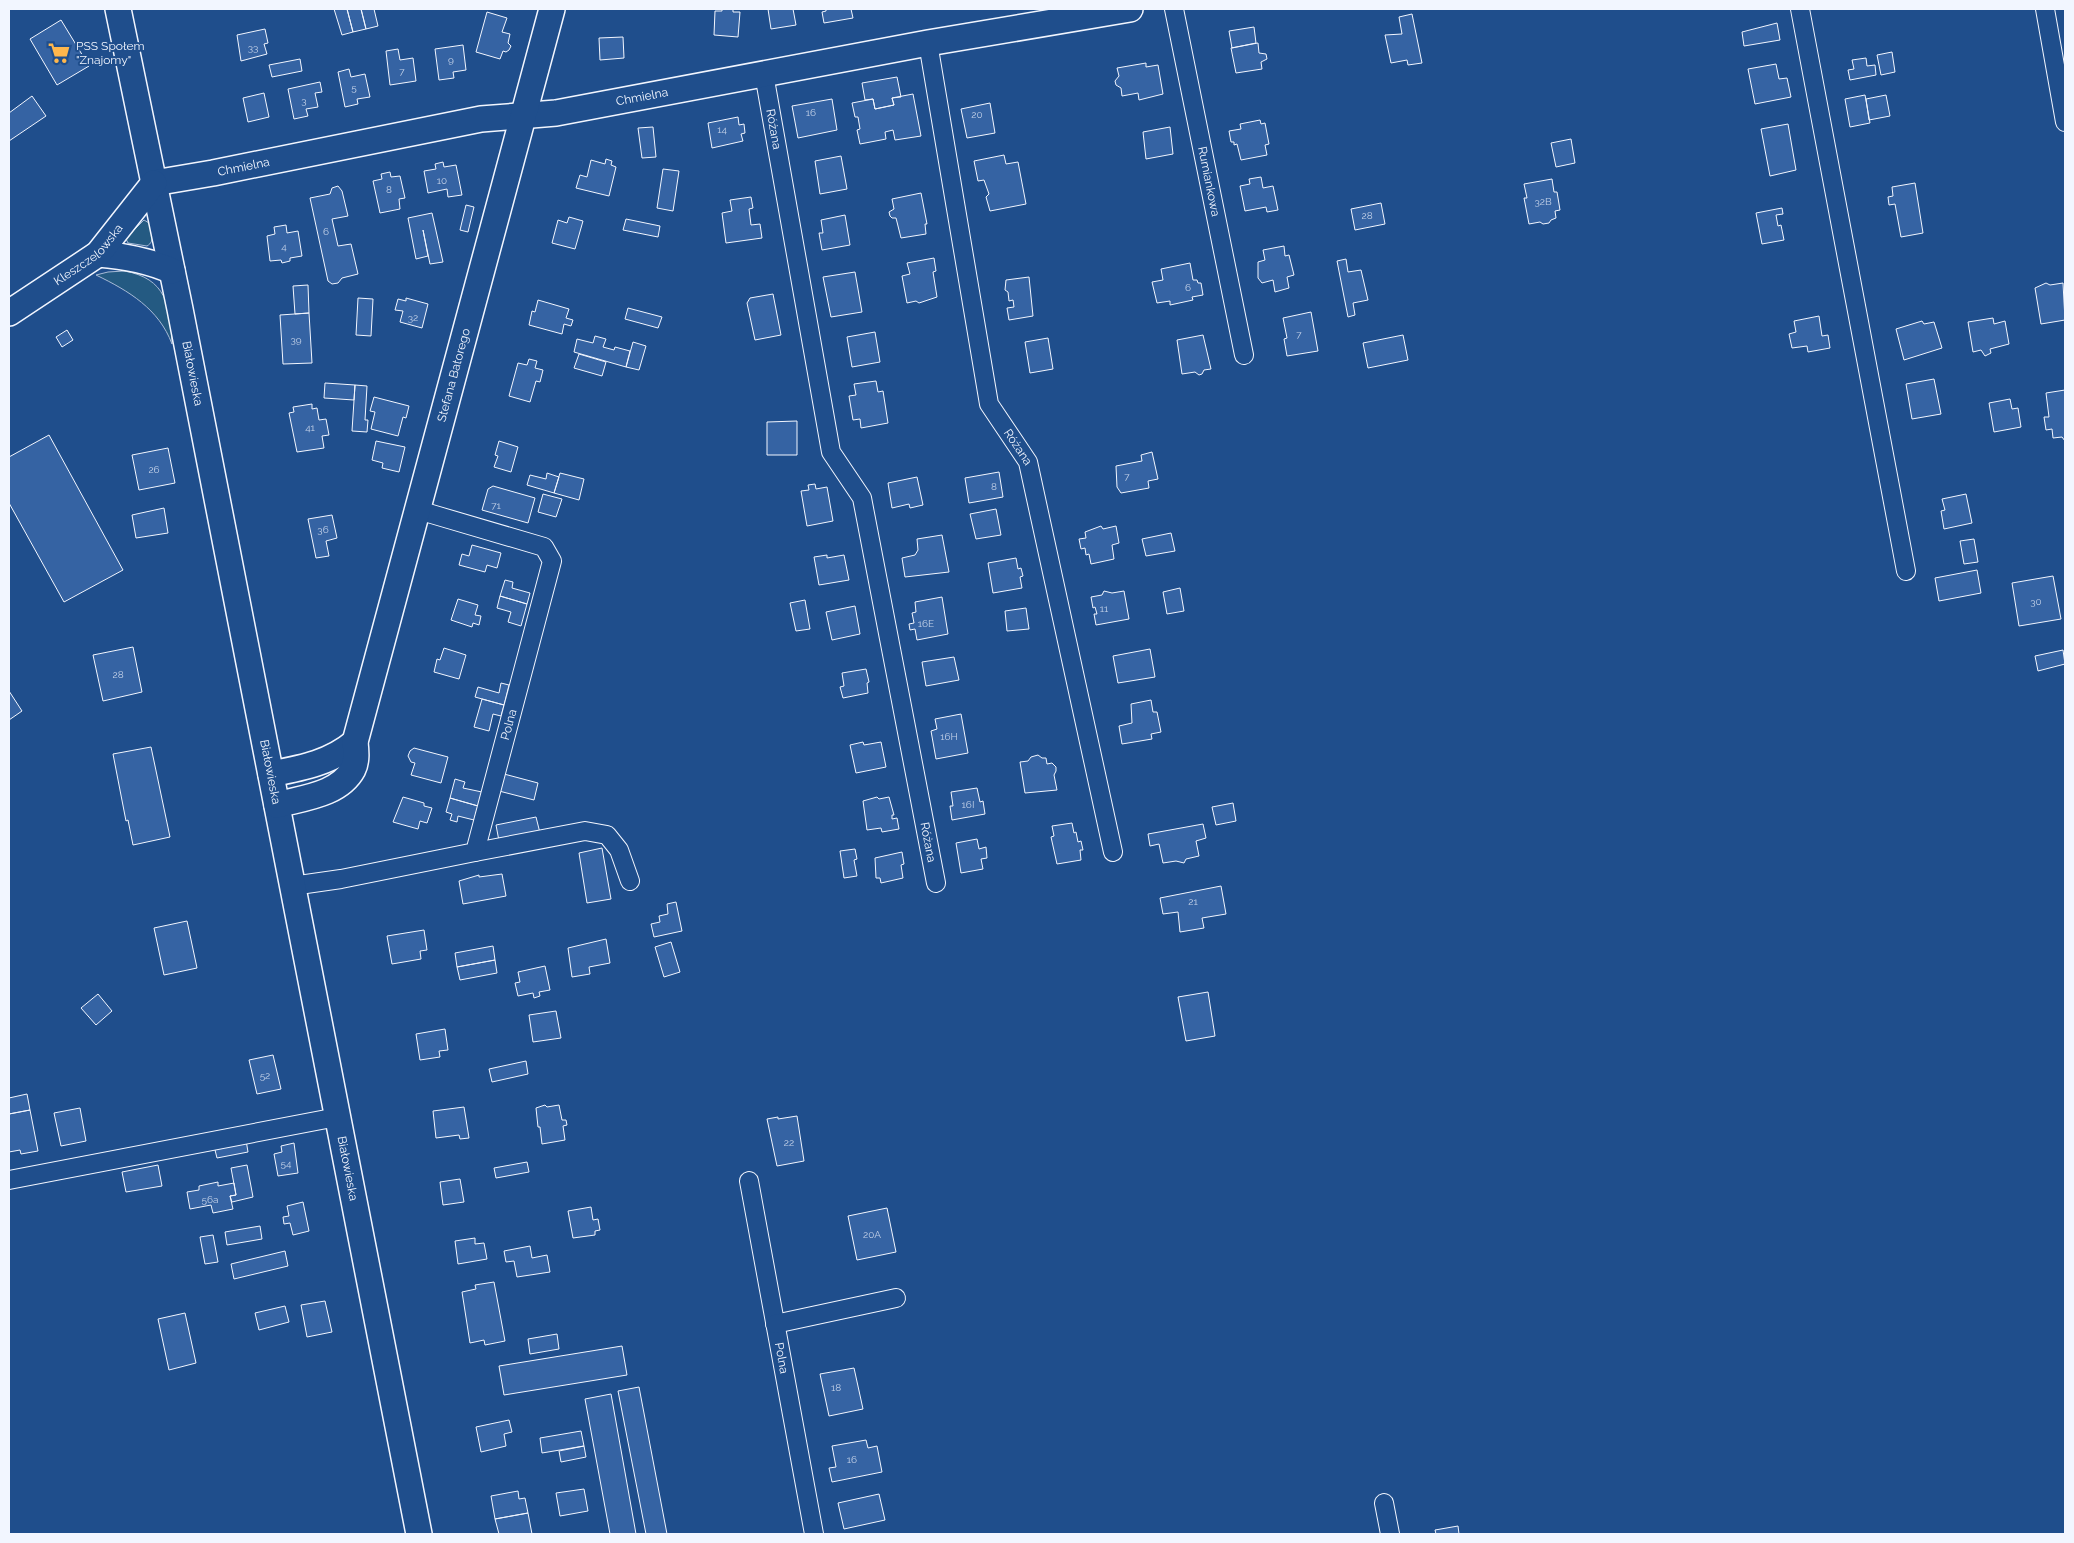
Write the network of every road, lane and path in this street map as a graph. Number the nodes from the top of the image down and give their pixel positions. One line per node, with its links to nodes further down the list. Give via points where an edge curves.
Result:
1 (118, 9): 11 (street, Białowieska)
2 (552, 9): 9 (street, Stefana Batorego)
3 (1130, 9): 7 (street, Chmielna)
4 (1174, 9): 15 (street, Rumiankowa)
5 (1800, 9): 17 (street)
6 (2045, 9): 10 (street)
7 (928, 43): 8 (street, Chmielna); 22 (street, Różana, via 989,404 1028,462)
8 (764, 74): 9 (street, Chmielna, via 556,114); 24 (street, Różana, via 830,452 862,498)
9 (523, 116): 11 (street, Chmielna, via 481,119); 16 (street, Stefana Batorego)
10 (2065, 122)
11 (154, 183): 12 (street, Kleszczelowska); 13 (street, Białowieska)
12 (98, 254): 13 (street, via 127,257); 14 (street, Kleszczelowska)
13 (172, 271): 19 (street, Białowieska)
14 (9, 313)
15 (1244, 356)
16 (418, 510): 18 (street, Stefana Batorego); 21 (street, Polna, via 544,548 552,561)
17 (1906, 571)
18 (355, 742): 19 (street, via 324,762); 20 (street, Stefana Batorego, via 353,768 340,783 319,794)
19 (271, 774): 20 (street, Białowieska)
20 (277, 805): 25 (street, Białowieska)
21 (475, 852): 23 (street, via 585,831 607,836 619,850); 25 (street)
22 (1113, 852)
23 (630, 881)
24 (936, 883)
25 (292, 886): 26 (street, Białowieska)
26 (337, 1116): 27 (street); 32 (street, Białowieska)
27 (9, 1180)
28 (749, 1181): 30 (street, Polna)
29 (896, 1298): 30 (street)
30 (775, 1324): 33 (street, Polna)
31 (1384, 1504): 34 (street)
32 (419, 1534)
33 (814, 1534)
34 (1390, 1534)

